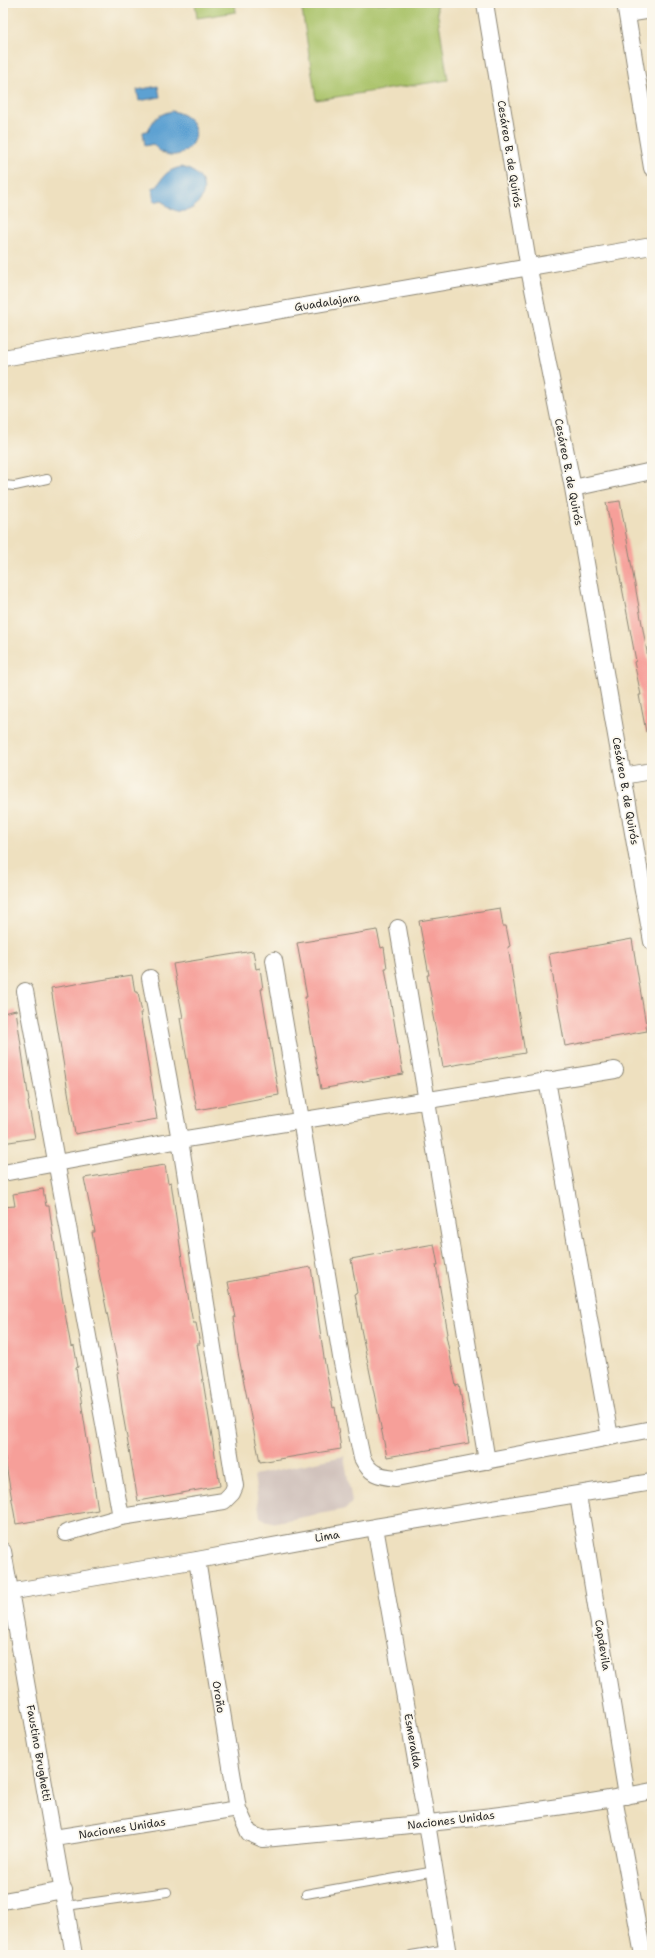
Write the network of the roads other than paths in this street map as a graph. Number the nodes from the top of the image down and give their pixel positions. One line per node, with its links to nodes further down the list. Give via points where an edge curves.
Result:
1 (485, 3): 6 (street, Cesáreo B. de Quirós)
2 (626, 8): 3 (street); 4 (street)
3 (652, 10)
4 (652, 168)
5 (652, 246): 6 (street, Guadalajara)
6 (529, 268): 7 (street, Guadalajara); 11 (street, Cesáreo B. de Quirós)
7 (3, 358)
8 (652, 471): 11 (street)
9 (47, 479): 10 (lane, via 15,486)
10 (3, 485)
11 (573, 488): 13 (street, Cesáreo B. de Quirós)
12 (652, 770): 13 (street)
13 (623, 776): 15 (street, Cesáreo B. de Quirós)
14 (398, 928): 21 (street)
15 (652, 942)
16 (274, 960): 22 (street)
17 (150, 978): 23 (street)
18 (25, 991): 24 (street)
19 (615, 1070): 20 (street)
20 (547, 1080): 21 (street); 27 (street)
21 (427, 1100): 22 (street); 28 (street)
22 (301, 1120): 23 (street); 28 (street, via 342,1363 362,1458 368,1469 382,1477 396,1478)
23 (180, 1140): 24 (street); 31 (street, via 235,1486 224,1501)
24 (56, 1163): 25 (street); 31 (street)
25 (3, 1173)
26 (652, 1429): 27 (street)
27 (610, 1437): 28 (street)
28 (487, 1461)
29 (652, 1482): 30 (street, Lima)
30 (578, 1495): 32 (street, Lima); 38 (street, Capdevila)
31 (121, 1517): 33 (street)
32 (375, 1527): 35 (street, Lima); 40 (street, Esmeralda)
33 (66, 1533)
34 (3, 1551): 36 (street, Faustino Brughetti)
35 (197, 1560): 36 (street, Lima); 39 (street, Oroño)
36 (7, 1592): 42 (street, Faustino Brughetti)
37 (652, 1791): 38 (street, Naciones Unidas)
38 (621, 1797): 40 (street, Naciones Unidas); 52 (street, Capdevila)
39 (238, 1809): 41 (street, Oroño); 42 (street, Naciones Unidas)
40 (428, 1823): 41 (street, Naciones Unidas, via 263,1839); 43 (street, Esmeralda)
41 (249, 1833)
42 (54, 1838): 44 (street, Faustino Brughetti)
43 (435, 1871): 46 (lane); 49 (street, Esmeralda)
44 (64, 1890): 47 (street); 48 (street, Faustino Brughetti)
45 (167, 1892): 48 (lane)
46 (306, 1894)
47 (3, 1901)
48 (66, 1906): 50 (street, Faustino Brughetti)
49 (448, 1952): 51 (lane)
50 (74, 1955)
51 (411, 1955)
52 (643, 1955)

